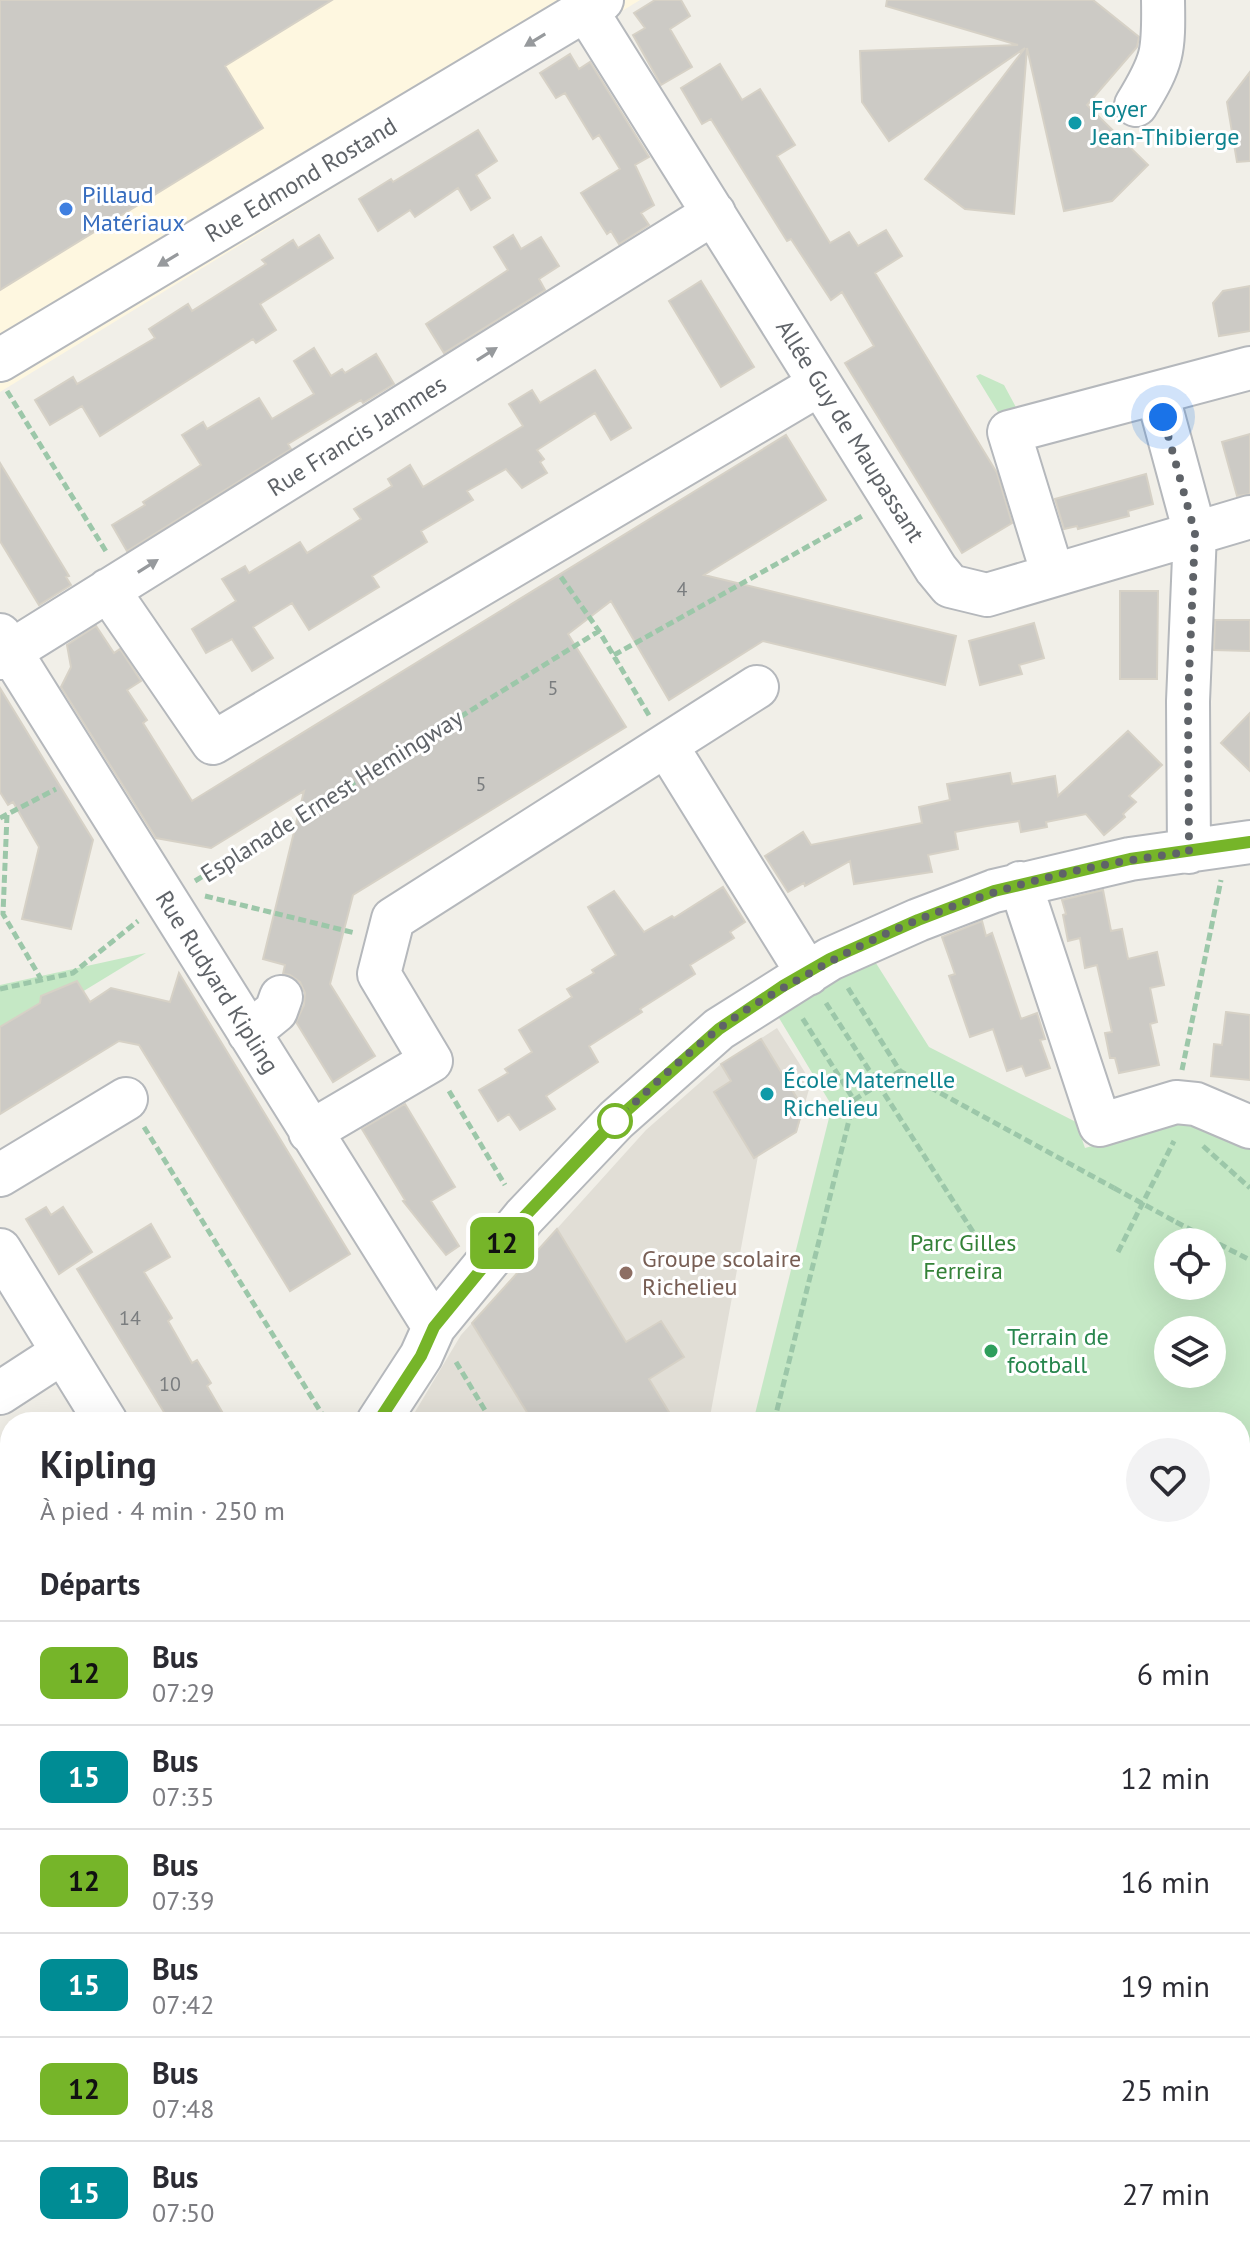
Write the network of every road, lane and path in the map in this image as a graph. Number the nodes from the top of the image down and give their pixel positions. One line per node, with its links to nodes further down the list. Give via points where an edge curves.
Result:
1 (1163, 0): 3 (street, via 1162,52)
2 (594, 5): 4 (street, Allée Guy de Maupassant); 5 (street, Rue Edmond Rostand, one-way to 5)
3 (1136, 105)
4 (714, 213): 8 (street, Allée Guy de Maupassant); 15 (street, Rue Francis Jammes, one-way to 4)
5 (0, 360)
6 (1250, 368): 9 (street)
7 (0, 380): 15 (path)
8 (820, 384): 10 (street, Allée Guy de Maupassant); 13 (street)
9 (1157, 393): 12 (street); 14 (street, via 1009,432)
10 (892, 499): 14 (street, Allée Guy de Maupassant, via 950,586 987,595); 18 (path)
11 (1250, 517): 12 (street, Allée Guy de Maupassant)
12 (1195, 533): 14 (street, Allée Guy de Maupassant); 23 (street, via 1188,701)
13 (541, 548): 15 (street, via 213,743); 16 (path)
14 (1053, 575)
15 (116, 586): 17 (street, Rue Francis Jammes)
16 (599, 631): 18 (path); 25 (path, Esplanade Ernest Hemingway)
17 (3, 648): 21 (street, Rue Rudyard Kipling)
18 (614, 655): 20 (path)
19 (757, 687): 20 (street)
20 (666, 745): 26 (street, via 393,919); 27 (street)
21 (86, 773): 22 (path); 25 (street, Rue Rudyard Kipling)
22 (3, 817): 28 (path, via 3,914)
23 (1222, 846): 24 (street); 37 (path)
24 (1020, 883): 27 (street, via 918,920); 37 (street, via 1100,1125)
25 (173, 894): 26 (path); 28 (path, Esplanade Ernest Hemingway, via 73,973); 31 (street, Rue Rudyard Kipling)
26 (387, 942): 32 (street, via 379,974)
27 (807, 973): 33 (path); 34 (path); 36 (path); 42 (street, via 719,1029 616,1120)
28 (41, 979): 29 (path, Esplanade Ernest Hemingway)
29 (0, 989)
30 (281, 997): 31 (street, via 276,1011)
31 (249, 1033): 39 (street, Rue Rudyard Kipling)
32 (431, 1061): 39 (street); 42 (path)
33 (900, 1071): 34 (path); 46 (path, bridge)
34 (878, 1087): 36 (path); 43 (path)
35 (126, 1099): 40 (street); 51 (path)
36 (854, 1100): 54 (path)
37 (1179, 1114): 38 (street, via 1196,1104); 41 (path); 45 (path)
38 (1250, 1127)
39 (310, 1132): 47 (street, Rue Rudyard Kipling)
40 (0, 1175)
41 (1250, 1188)
42 (524, 1217): 47 (street)
43 (975, 1235)
44 (0, 1250): 48 (street)
45 (1118, 1252)
46 (1250, 1260)
47 (434, 1327): 52 (street); 53 (path)
48 (63, 1352): 49 (street); 50 (street)
49 (0, 1393)
50 (100, 1412)
51 (321, 1412)
52 (385, 1412)
53 (486, 1412)
54 (776, 1412)

